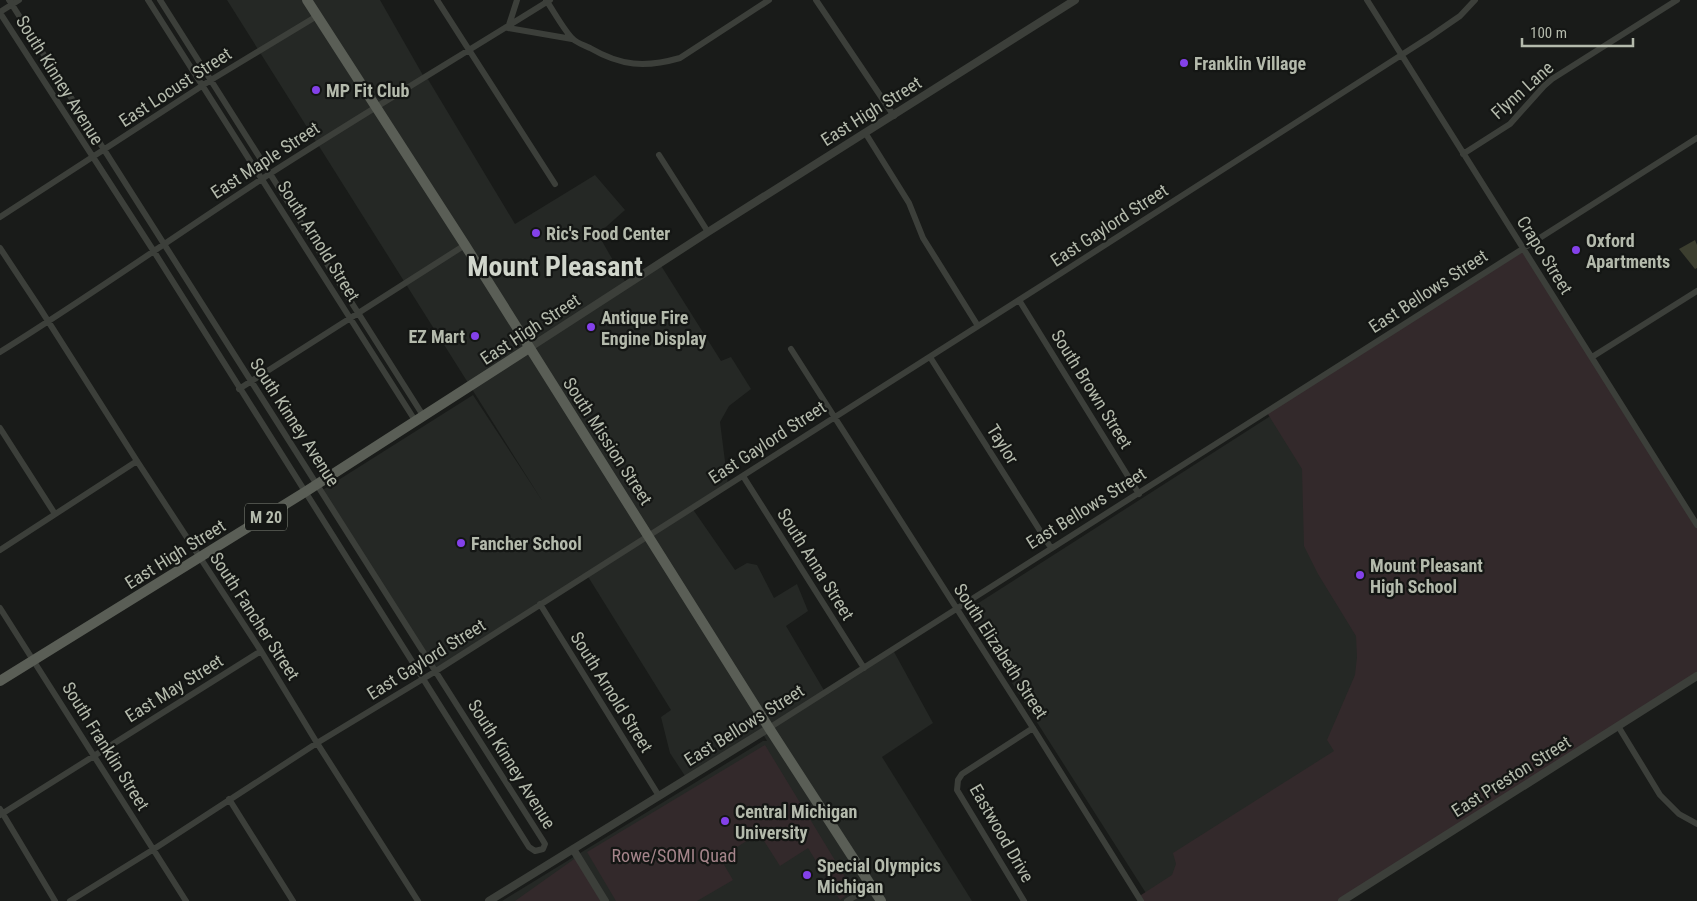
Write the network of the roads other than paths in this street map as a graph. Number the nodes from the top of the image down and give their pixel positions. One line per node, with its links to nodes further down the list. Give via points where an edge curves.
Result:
1 (19, 0): 14 (street)
2 (148, 0): 22 (street, South Arnold Street)
3 (160, 0): 21 (street, South Arnold Street)
4 (307, 0): 16 (main road, South Mission Street)
5 (437, 0): 19 (street)
6 (517, 0): 17 (street)
7 (769, 0): 18 (street, via 680,58 664,63 624,63 606,58)
8 (816, 0): 24 (street)
9 (1074, 0): 24 (street, East High Street)
10 (1367, 0): 20 (street, Crapo Street)
11 (1475, 0): 20 (street, East Gaylord Street, via 1460,16)
12 (1677, 0): 28 (street, Flynn Lane, via 1552,79 1510,124)
13 (548, 1): 17 (street, East Maple Street); 18 (street)
14 (11, 2): 15 (street); 27 (street, South Kinney Avenue)
15 (0, 12): 30 (street, South Kinney Avenue)
16 (317, 16): 21 (street, East Locust Street); 23 (main road, South Mission Street)
17 (508, 28): 18 (street); 19 (street, East Maple Street)
18 (572, 38)
19 (470, 50): 23 (street, East Maple Street); 33 (street)
20 (1401, 55): 28 (street, Crapo Street); 42 (street, East Gaylord Street)
21 (211, 80): 22 (street, East Locust Street); 31 (street, South Arnold Street)
22 (203, 86): 27 (street, East Locust Street); 32 (street, South Arnold Street)
23 (377, 107): 31 (street, East Maple Street); 37 (main road, South Mission Street)
24 (894, 116): 25 (street, East High Street)
25 (866, 134): 35 (street, East High Street); 46 (street, via 909,203 923,238)
26 (1697, 138): 39 (street, East Bellows Street)
27 (105, 150): 30 (street, East Locust Street); 36 (street, South Kinney Avenue)
28 (1463, 154): 39 (street, Crapo Street)
29 (659, 155): 35 (street)
30 (92, 158): 34 (street, East Locust Street); 40 (street, South Kinney Avenue)
31 (270, 174): 32 (street, East Maple Street); 43 (street, South Arnold Street)
32 (262, 179): 36 (street, East Maple Street); 44 (street, South Arnold Street)
33 (555, 184)
34 (0, 218)
35 (708, 232): 47 (street, East High Street)
36 (164, 243): 40 (street, East Maple Street); 52 (street, South Kinney Avenue)
37 (465, 245): 43 (street); 47 (main road, South Mission Street)
38 (0, 248): 45 (street, South Fancher Street)
39 (1523, 248): 51 (street, Crapo Street); 61 (street, East Bellows Street)
40 (153, 250): 45 (street, East Maple Street); 53 (street, South Kinney Avenue)
41 (1697, 291): 51 (street)
42 (1019, 300): 46 (street, East Gaylord Street); 61 (street, South Brown Street)
43 (358, 312): 44 (street); 55 (street, South Arnold Street)
44 (350, 318): 52 (street); 55 (street, South Arnold Street)
45 (49, 322): 49 (street, East Maple Street); 57 (street, South Fancher Street)
46 (978, 326): 50 (street, East Gaylord Street)
47 (529, 348): 55 (main road, East High Street / M 20); 65 (main road, South Mission Street)
48 (791, 349): 54 (street, South Elizabeth Street)
49 (0, 352)
50 (930, 357): 54 (street, East Gaylord Street); 66 (street, Taylor)
51 (1592, 357): 63 (street, Crapo Street)
52 (251, 381): 53 (street); 59 (street, South Kinney Avenue)
53 (239, 389): 60 (street, South Kinney Avenue)
54 (834, 417): 58 (street, East Gaylord Street); 71 (street, South Elizabeth Street)
55 (420, 419): 59 (main road, East High Street / M 20)
56 (0, 428): 62 (street)
57 (137, 462): 62 (street); 68 (street, South Fancher Street)
58 (743, 476): 65 (street, East Gaylord Street); 74 (street, South Anna Street)
59 (317, 484): 60 (main road, East High Street / M 20); 75 (street, South Kinney Avenue)
60 (305, 492): 68 (main road, East High Street / M 20); 77 (street, South Kinney Avenue)
61 (1138, 494): 66 (street, East Bellows Street)
62 (55, 514): 67 (street)
63 (1695, 517): 64 (street, Crapo Street)
64 (1697, 526)
65 (649, 535): 69 (street, East Gaylord Street); 80 (main road, South Mission Street)
66 (1051, 548): 71 (street, East Bellows Street)
67 (0, 550)
68 (200, 558): 72 (street, South Fancher Street); 73 (main road, East High Street / M 20)
69 (540, 604): 75 (street, East Gaylord Street); 84 (street, South Arnold Street)
70 (0, 608): 73 (street, South Franklin Street)
71 (956, 610): 74 (street, East Bellows Street); 81 (street, South Elizabeth Street)
72 (261, 651): 82 (street, South Fancher Street); 83 (street, East May Street)
73 (34, 661): 78 (main road, East High Street / M 20); 83 (street, South Franklin Street)
74 (864, 668): 80 (street, East Bellows Street)
75 (436, 671): 77 (street, East Gaylord Street); 77 (street, South Kinney Avenue, via 542,839 544,846 540,850 534,851 529,847)
76 (1697, 676): 79 (street, East Preston Street)
77 (424, 678): 82 (street, East Gaylord Street)
78 (0, 682)
79 (1618, 726): 87 (street, via 1660,795 1679,814); 102 (street, East Preston Street)
80 (769, 728): 84 (street, East Bellows Street); 90 (main road, South Mission Street)
81 (1033, 728): 100 (street, Eastwood Drive, via 962,774 957,790); 101 (street, South Elizabeth Street)
82 (317, 743): 85 (street, East Gaylord Street); 95 (street, South Fancher Street)
83 (94, 756): 86 (street, East May Street); 88 (street, South Franklin Street)
84 (659, 796): 89 (street, East Bellows Street)
85 (229, 799): 88 (street, East Gaylord Street); 94 (street)
86 (1, 812): 91 (street)
87 (1697, 824)
88 (154, 849): 92 (street, East Gaylord Street); 93 (street, South Franklin Street)
89 (573, 849): 96 (street, East Bellows Street); 97 (street)
90 (872, 886): 98 (street); 99 (main road, South Mission Street)
91 (55, 901)
92 (70, 901)
93 (186, 901)
94 (293, 901)
95 (418, 901)
96 (489, 901)
97 (605, 901)
98 (847, 901)
99 (881, 901)
100 (1024, 901)
101 (1141, 901)
102 (1342, 901)

